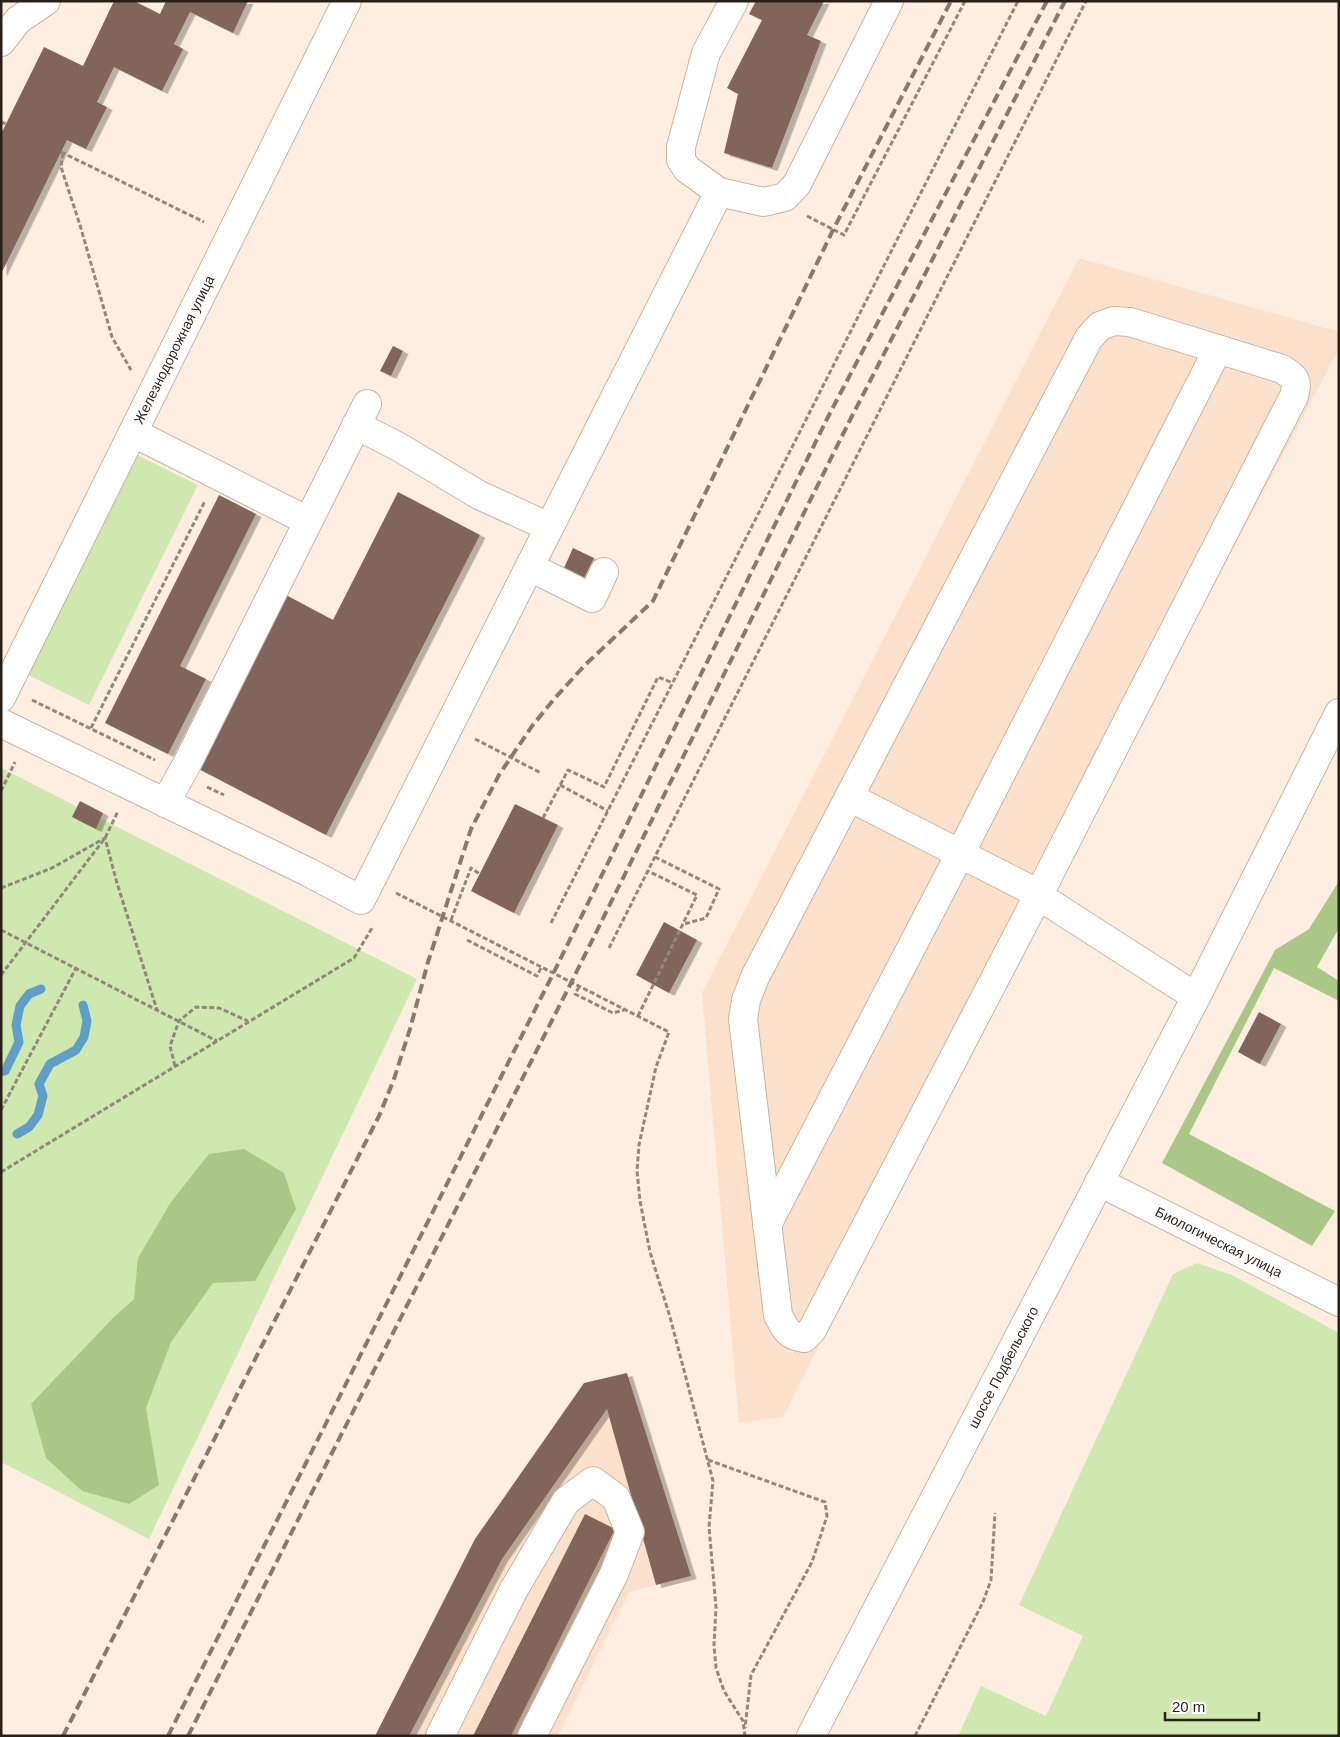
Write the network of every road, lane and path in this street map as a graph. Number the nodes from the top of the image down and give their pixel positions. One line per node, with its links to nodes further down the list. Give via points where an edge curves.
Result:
1 (46, 1): 8 (street, via 18,20)
2 (346, 1): 16 (street, Железнодорожная улица)
3 (734, 1): 11 (street, via 706,53 681,147 681,160 687,169)
4 (889, 1): 11 (street, via 797,184 786,197 764,202)
5 (965, 1): 12 (path, via 844,235)
6 (1018, 1): 22 (path)
7 (1086, 1): 42 (path)
8 (1, 42)
9 (1, 122): 10 (path)
10 (6, 124)
11 (719, 192): 19 (street)
12 (802, 214)
13 (204, 222): 15 (path, via 62,152 61,167 112,337)
14 (1218, 349): 36 (street, via 1130,322 1114,321 1100,326 1089,338); 41 (street); 47 (street, via 1282,368 1293,376 1296,385 1294,396)
15 (131, 370)
16 (134, 433): 18 (street); 23 (street, Железнодорожная улица)
17 (208, 494): 26 (path)
18 (308, 521): 19 (street, via 362,414 399,447 479,495); 30 (street)
19 (549, 527): 20 (street)
20 (530, 567): 21 (street, via 592,598); 45 (street)
21 (604, 572)
22 (673, 683): 32 (path, via 658,677 604,787 568,770); 38 (path)
23 (4, 693): 26 (path)
24 (1339, 713): 60 (street, шоссе Подбельского)
25 (1, 723): 33 (street)
26 (91, 728): 28 (path)
27 (468, 735): 31 (path)
28 (146, 755): 30 (path); 33 (path)
29 (16, 760): 34 (path)
30 (181, 773): 35 (path); 37 (street)
31 (541, 773)
32 (560, 785): 38 (path); 39 (path)
33 (131, 786): 37 (street); 40 (path)
34 (1, 791)
35 (224, 795)
36 (849, 797): 41 (street); 71 (street, via 746,1000 744,1019)
37 (165, 803): 45 (street, via 361,900)
38 (608, 811): 49 (path)
39 (543, 818)
40 (105, 838): 46 (path, via 52,868); 54 (path); 61 (path)
41 (960, 854): 47 (street); 71 (street)
42 (655, 857): 43 (path); 50 (path, via 720,890 706,918)
43 (648, 871): 50 (path, via 698,895); 55 (path)
44 (480, 874): 48 (path, via 471,868)
45 (371, 881): 48 (path)
46 (1, 888)
47 (1039, 894): 60 (street); 71 (street, via 817,1321 804,1338 793,1337 778,1316)
48 (451, 920): 57 (path)
49 (551, 923)
50 (684, 924): 63 (path)
51 (1, 930): 54 (path)
52 (368, 936): 65 (path, via 354,958)
53 (467, 940): 57 (path, via 537,976)
54 (26, 942): 56 (path); 58 (path)
55 (609, 948)
56 (76, 968): 61 (path); 68 (path)
57 (541, 968): 59 (path)
58 (1, 975)
59 (579, 987): 62 (path); 62 (path, via 575,994 613,1013)
60 (1196, 997): 70 (street, шоссе Подбельского)
61 (158, 1010): 64 (path)
62 (625, 1010): 63 (path)
63 (638, 1016): 73 (path, via 669,1032 656,1067 639,1145 638,1181 650,1252)
64 (179, 1021): 65 (path, via 196,1007 219,1008); 66 (path); 67 (path, via 170,1046)
65 (249, 1021): 66 (path)
66 (217, 1041): 67 (path)
67 (175, 1066): 69 (path)
68 (1, 1110)
69 (1, 1172)
70 (1099, 1182): 72 (street, Биологическая улица); 79 (street, шоссе Подбельского)
71 (767, 1225)
72 (1339, 1302)
73 (708, 1460): 75 (path, via 713,1481 709,1527 716,1607 716,1668); 75 (path, via 825,1502 826,1516 812,1562 751,1675)
74 (995, 1513): 80 (path, via 992,1580 984,1602)
75 (745, 1731): 78 (path)
76 (440, 1736): 77 (street, via 513,1591 566,1501 592,1481 616,1498 630,1532 614,1574)
77 (532, 1736)
78 (745, 1736)
79 (811, 1736)
80 (915, 1736)

